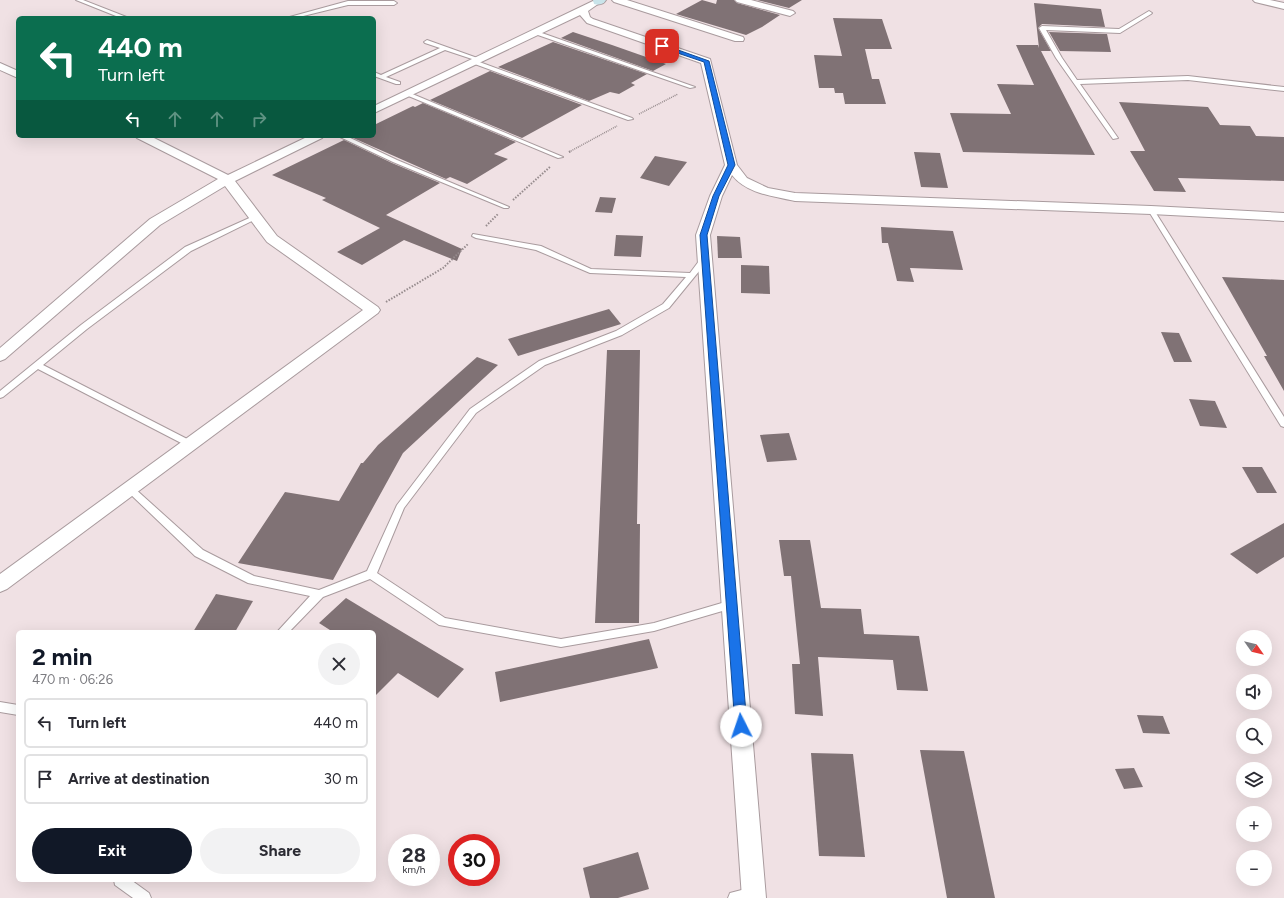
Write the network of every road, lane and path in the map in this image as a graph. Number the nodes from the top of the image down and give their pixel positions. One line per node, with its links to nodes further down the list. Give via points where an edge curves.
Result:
1 (78, 0): 13 (lane)
2 (598, 0): 10 (street)
3 (616, 0): 18 (street)
4 (740, 0): 11 (street)
5 (1258, 0): 9 (street)
6 (1276, 0): 7 (street)
7 (1284, 0)
8 (394, 3): 14 (lane, via 348,3)
9 (1284, 6)
10 (583, 10): 15 (street); 16 (street)
11 (790, 13)
12 (1149, 13): 26 (lane, via 1120,31 1042,28)
13 (121, 16)
14 (297, 16)
15 (561, 21): 16 (street); 17 (street)
16 (590, 21): 38 (street, via 706,61)
17 (537, 32): 21 (street); 28 (lane)
18 (739, 39)
19 (427, 42): 20 (lane)
20 (445, 48): 21 (lane); 25 (lane)
21 (477, 61): 30 (street); 32 (lane)
22 (0, 66): 23 (street)
23 (16, 74)
24 (376, 75): 25 (lane)
25 (381, 77): 27 (lane)
26 (1076, 82): 29 (lane, via 1188,78); 36 (lane)
27 (398, 83)
28 (692, 87): 32 (path)
29 (1284, 89)
30 (408, 94): 31 (street); 37 (lane)
31 (376, 109)
32 (630, 119): 37 (path)
33 (145, 138): 39 (street)
34 (314, 138): 39 (street)
35 (345, 138): 40 (lane)
36 (1115, 138)
37 (560, 157): 40 (path)
38 (732, 165): 41 (street, via 743,181 764,191 795,197); 45 (street, via 716,196 703,235)
39 (227, 179): 42 (street); 48 (street, via 181,204 155,222)
40 (506, 207): 44 (path)
41 (1151, 210): 43 (street); 51 (lane)
42 (256, 217): 47 (street, via 272,238); 49 (lane, via 188,249)
43 (1284, 218)
44 (476, 236): 46 (lane, via 538,248 590,270); 47 (path, via 443,268)
45 (705, 259): 46 (lane); 57 (street)
46 (692, 275): 54 (lane, via 666,306 619,333 542,363 473,411 400,507)
47 (373, 310): 52 (street)
48 (0, 356)
49 (37, 365): 50 (lane); 52 (lane)
50 (0, 395)
51 (1284, 424)
52 (190, 444): 53 (street)
53 (130, 489): 55 (street); 56 (lane, via 199,553 252,580)
54 (371, 574): 56 (lane); 57 (lane, via 443,622 561,644 654,627)
55 (0, 584)
56 (319, 594): 58 (lane)
57 (732, 604): 62 (street)
58 (284, 630)
59 (0, 707): 60 (lane)
60 (16, 710)
61 (123, 882): 63 (lane)
62 (754, 895): 64 (lane)
63 (144, 898)
64 (735, 898)

